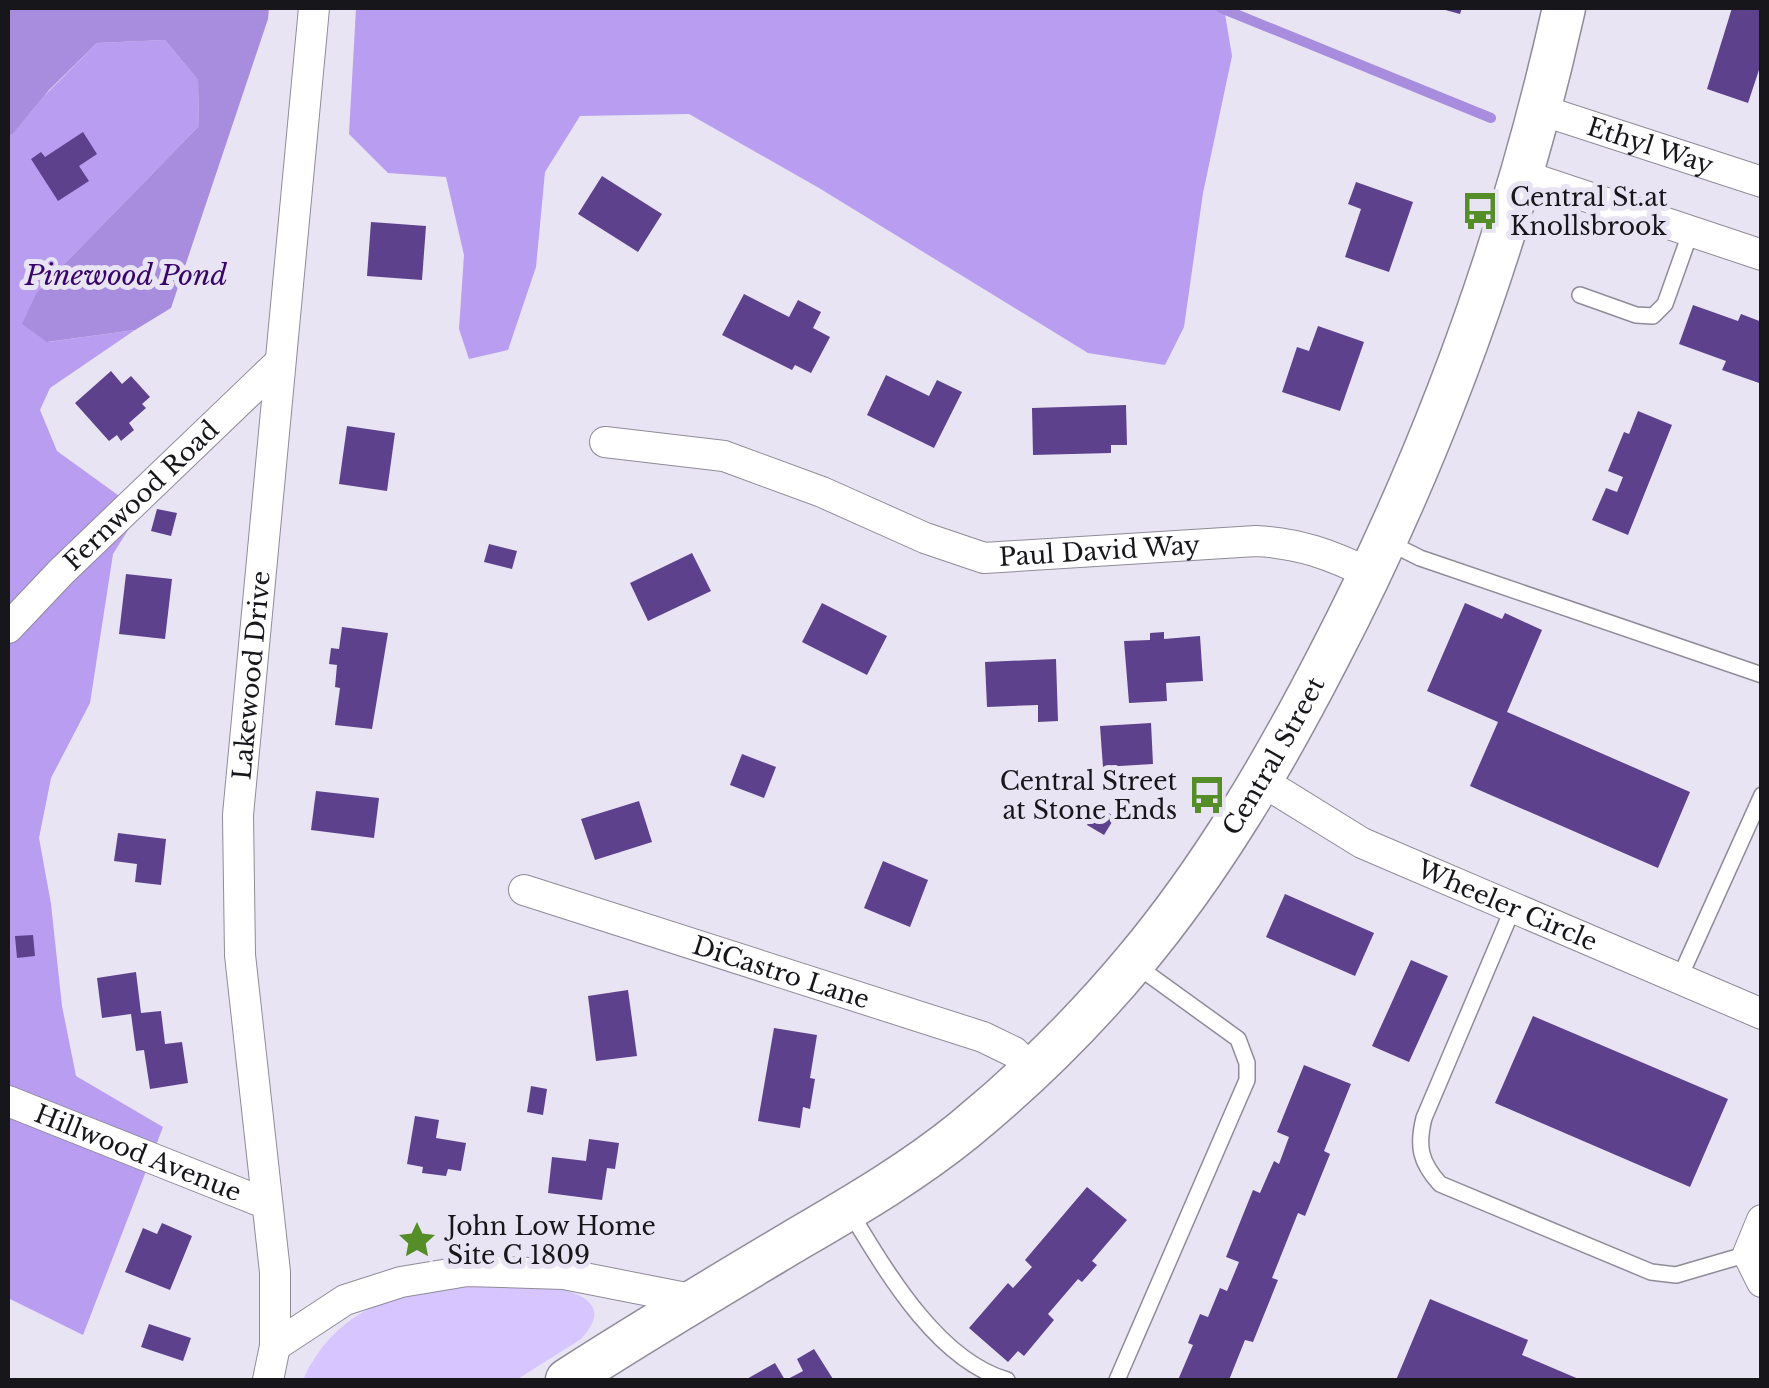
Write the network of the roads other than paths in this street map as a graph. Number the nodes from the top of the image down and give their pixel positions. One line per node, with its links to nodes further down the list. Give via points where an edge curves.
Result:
1 (314, 8): 9 (street, Lakewood Drive)
2 (1564, 8): 3 (main road, Central Street)
3 (1541, 110): 4 (main road, Central Street); 5 (street, Ethyl Way)
4 (1522, 175): 6 (street); 11 (main road, Central Street, via 1459,365)
5 (1762, 182)
6 (1691, 231): 7 (street); 8 (lane, via 1666,304 1653,316)
7 (1762, 254)
8 (1580, 295)
9 (278, 364): 12 (street, Fernwood Road); 23 (street, Lakewood Drive, via 238,814 240,954)
10 (605, 442): 11 (street, Paul David Way, via 724,456 984,558 1256,541)
11 (1378, 558): 13 (lane, via 1420,558); 14 (main road, Central Street)
12 (8, 628)
13 (1762, 675)
14 (1260, 780): 17 (street, Wheeler Circle, via 1362,843); 18 (main road, Central Street)
15 (1762, 795): 19 (lane)
16 (524, 890): 21 (street, DiCastro Lane, via 983,1037)
17 (1514, 908): 19 (street, Wheeler Circle); 26 (lane, via 1424,1118 1420,1155 1427,1170 1440,1184 1651,1272 1676,1275)
18 (1133, 963): 21 (main road, Central Street); 33 (lane, via 1238,1038 1247,1080)
19 (1678, 979): 20 (street, Wheeler Circle)
20 (1762, 1014)
21 (1031, 1069): 24 (main road, Central Street, via 962,1132)
22 (8, 1101): 23 (street, Hillwood Avenue)
23 (267, 1204): 29 (street, Lakewood Drive)
24 (849, 1210): 28 (main road, Central Street); 32 (lane, via 914,1310 970,1363)
25 (1762, 1220): 26 (street)
26 (1748, 1254): 27 (street)
27 (1762, 1282)
28 (696, 1300): 29 (street, via 564,1274 466,1272 356,1295); 31 (main road, Central Street)
29 (275, 1346): 30 (street)
30 (268, 1380)
31 (567, 1380)
32 (1008, 1380)
33 (1117, 1380)

